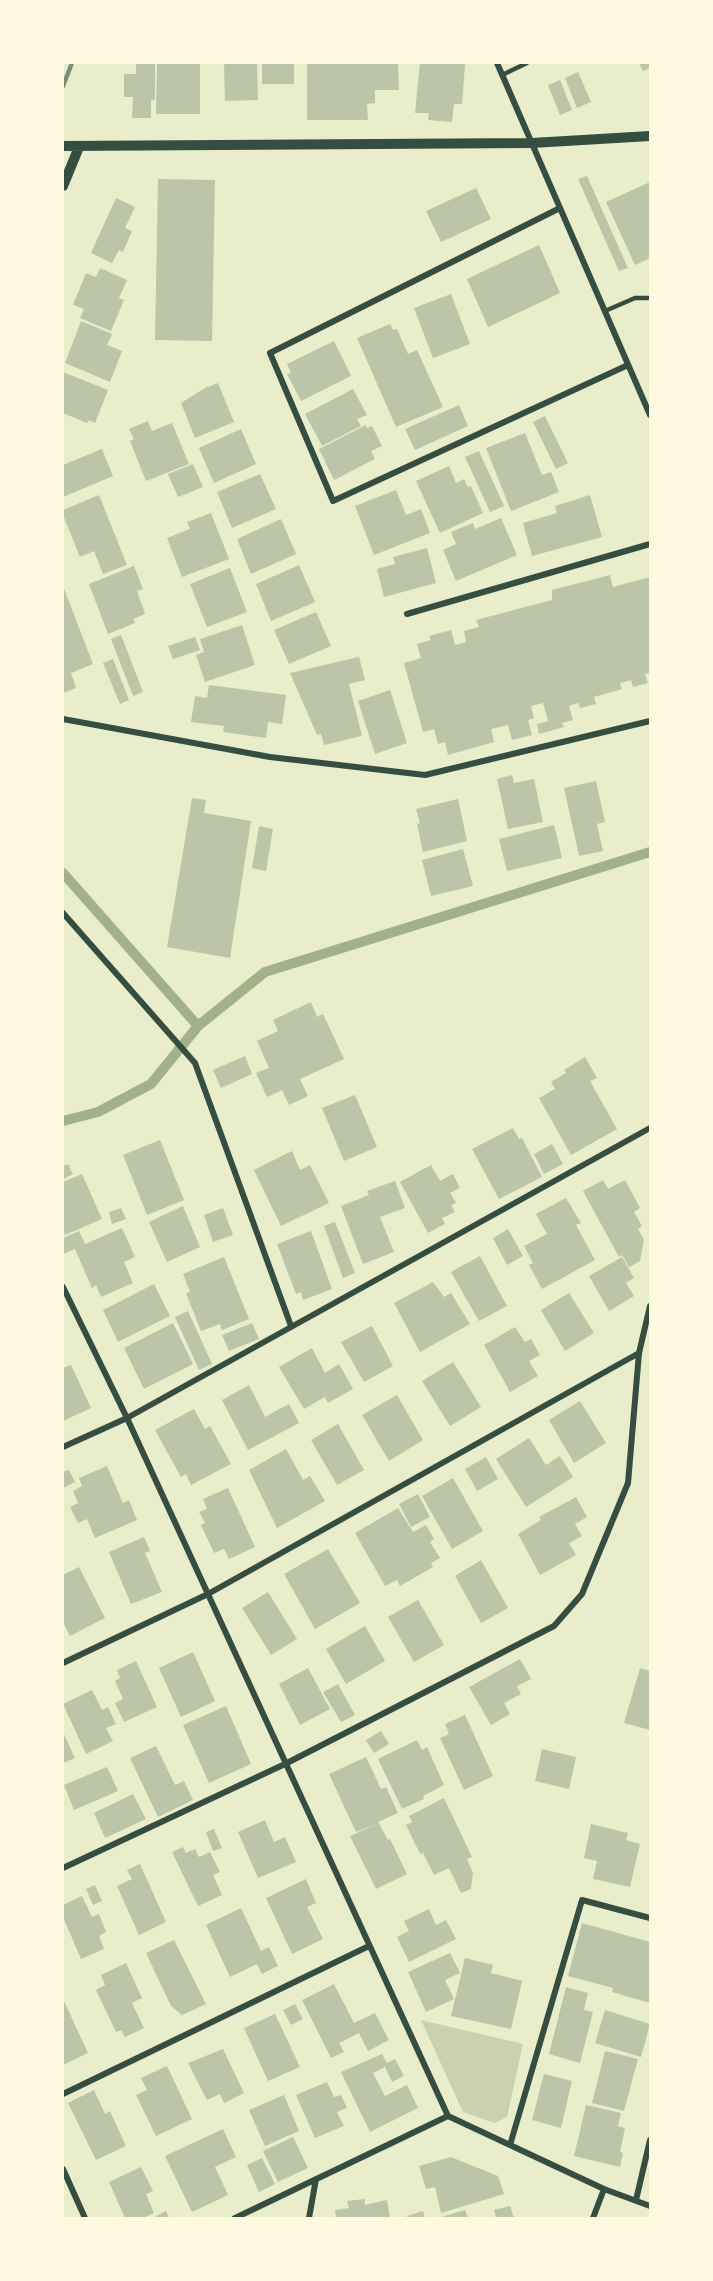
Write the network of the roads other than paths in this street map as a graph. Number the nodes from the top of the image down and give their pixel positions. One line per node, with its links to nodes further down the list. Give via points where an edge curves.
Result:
1 (497, 63): 3 (street)
2 (527, 63): 3 (lane)
3 (502, 75): 5 (street)
4 (650, 136): 5 (street)
5 (532, 143): 7 (street); 9 (street)
6 (63, 146): 7 (street)
7 (79, 147): 8 (street)
8 (63, 186)
9 (560, 208): 11 (street); 12 (street, via 270,353 333,501)
10 (650, 297): 11 (lane, via 635,298)
11 (605, 311): 12 (street)
12 (628, 365): 13 (street)
13 (650, 415)
14 (650, 544): 15 (street)
15 (407, 614)
16 (63, 719): 17 (street, via 270,757 425,775)
17 (650, 721)
18 (63, 913): 22 (street, via 195,1063)
19 (650, 1128): 22 (street)
20 (63, 1287): 24 (street)
21 (650, 1306): 23 (street)
22 (291, 1326): 24 (street)
23 (639, 1353): 26 (street); 28 (street, via 628,1483 582,1594 554,1626)
24 (127, 1418): 25 (street); 26 (street)
25 (63, 1447)
26 (208, 1594): 27 (street); 28 (street)
27 (63, 1663)
28 (285, 1764): 29 (street); 31 (street)
29 (63, 1868)
30 (650, 1918): 35 (street, via 582,1900)
31 (369, 1946): 32 (street); 33 (street)
32 (63, 2094)
33 (448, 2116): 35 (street); 37 (street)
34 (650, 2140): 39 (street)
35 (510, 2145): 38 (street)
36 (63, 2169): 41 (street)
37 (316, 2179): 42 (street); 43 (street)
38 (603, 2189): 39 (street); 44 (street)
39 (636, 2200): 40 (street)
40 (650, 2206)
41 (85, 2218)
42 (235, 2218)
43 (309, 2218)
44 (593, 2218)

